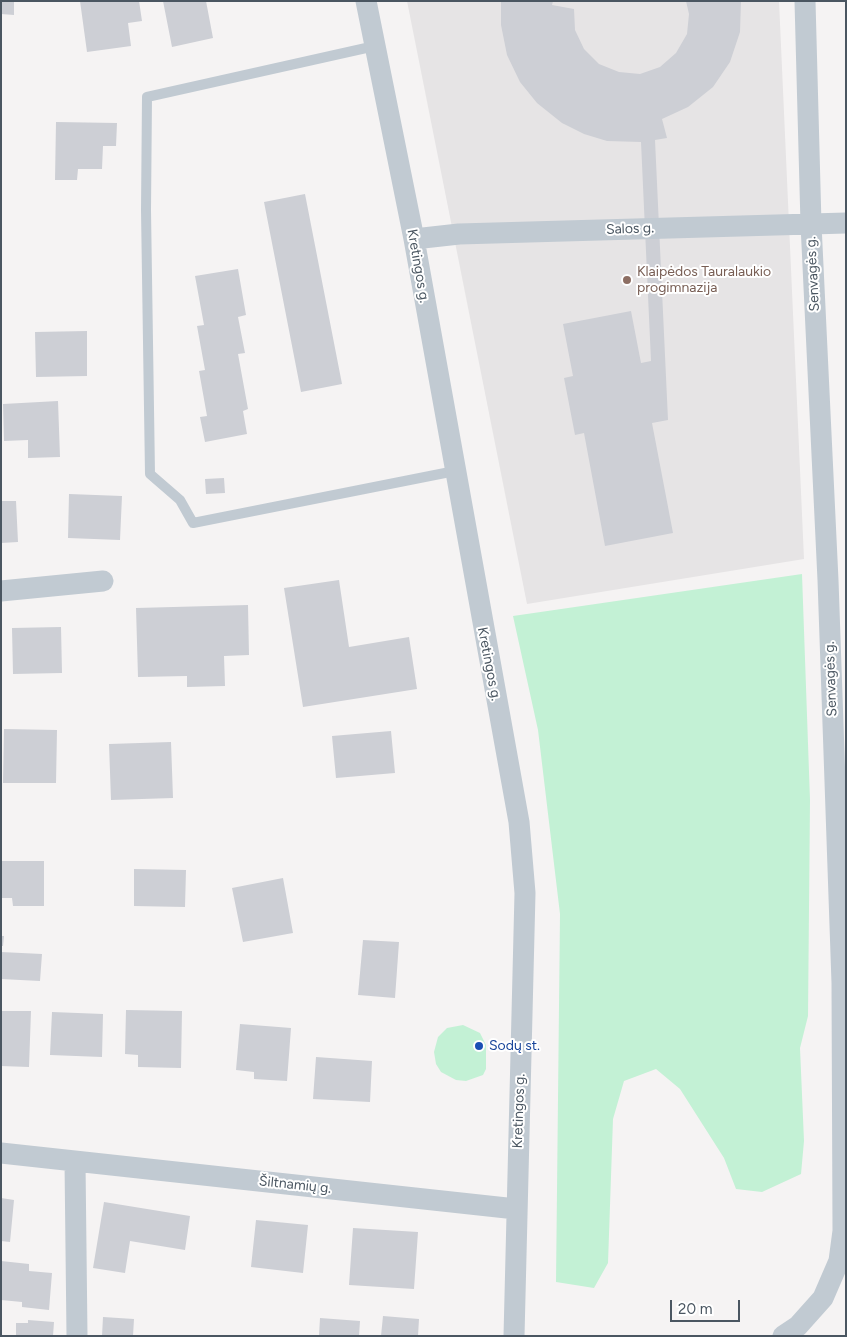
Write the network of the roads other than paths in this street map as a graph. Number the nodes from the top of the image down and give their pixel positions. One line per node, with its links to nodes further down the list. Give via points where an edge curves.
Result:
1 (366, 1): 3 (street, Kretingos g.)
2 (805, 1): 5 (street, Senvagės g.)
3 (375, 46): 6 (street, Kretingos g.); 7 (lane, via 147,97 150,474 180,500 193,523)
4 (846, 223): 5 (street, Salos g.)
5 (811, 224): 6 (street, Salos g., via 459,234); 8 (street, Senvagės g.)
6 (414, 239): 7 (street, Kretingos g.)
7 (455, 471): 14 (street, Kretingos g., via 519,822 525,893)
8 (837, 580): 11 (street, Senvagės g.)
9 (103, 581): 10 (street)
10 (1, 591)
11 (844, 983): 17 (street, Senvagės g., via 843,1231 838,1261 823,1298 798,1326)
12 (1, 1153): 13 (street, Šiltnamių g.)
13 (75, 1162): 14 (street, Šiltnamių g.); 15 (street)
14 (516, 1209): 16 (street, Kretingos g.)
15 (77, 1336)
16 (514, 1336)
17 (783, 1336)

